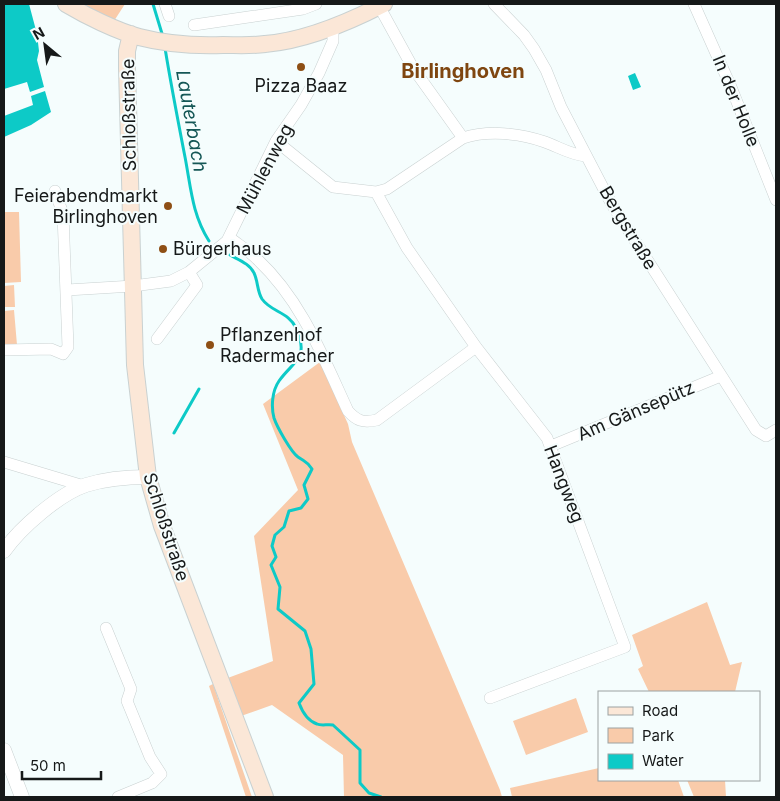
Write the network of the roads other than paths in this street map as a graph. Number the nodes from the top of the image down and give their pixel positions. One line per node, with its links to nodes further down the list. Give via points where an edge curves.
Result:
1 (66, 4): 10 (main road)
2 (164, 4): 7 (street)
3 (316, 4): 8 (street, via 302,9)
4 (494, 4): 13 (street, Bergstraße, via 534,49)
5 (694, 4): 16 (street, In der Holle)
6 (374, 6): 9 (main road); 11 (street)
7 (169, 16)
8 (194, 25)
9 (333, 26): 10 (main road, via 265,44 173,44); 12 (street, Mühlenweg, via 332,41 319,73)
10 (131, 34): 19 (main road, Schloßstraße, via 127,68)
11 (463, 138): 13 (street, via 503,133 544,142 576,156); 15 (street, via 387,189)
12 (276, 141): 15 (street, via 334,187); 17 (street, Mühlenweg)
13 (586, 156): 24 (street, Bergstraße)
14 (55, 192): 20 (street, via 63,214)
15 (376, 192): 22 (street, Hangweg, via 407,248)
16 (776, 200)
17 (230, 238): 18 (street, Mühlenweg); 22 (street, via 257,259 286,293 312,332 348,411 356,419 366,422 377,420)
18 (189, 272): 19 (street, Mühlenweg, via 171,282); 21 (street, via 197,285)
19 (133, 286): 20 (street); 28 (main road, Schloßstraße, via 135,365)
20 (67, 290): 23 (street, via 68,347 62,354 51,349)
21 (157, 339)
22 (476, 347): 26 (street, Hangweg)
23 (4, 350)
24 (721, 376): 25 (street, Bergstraße, via 756,430 766,436); 26 (street, Am Gänsepütz)
25 (776, 430)
26 (551, 446): 32 (street, Hangweg, via 625,647)
27 (4, 462): 29 (street)
28 (148, 477): 29 (street); 36 (main road, Schloßstraße, via 162,526)
29 (84, 486): 30 (street, via 44,510)
30 (4, 551)
31 (106, 628): 35 (street, via 132,688 127,701 150,758 161,774 152,783)
32 (490, 698)
33 (4, 750): 34 (street)
34 (22, 797)
35 (118, 797)
36 (265, 797)

